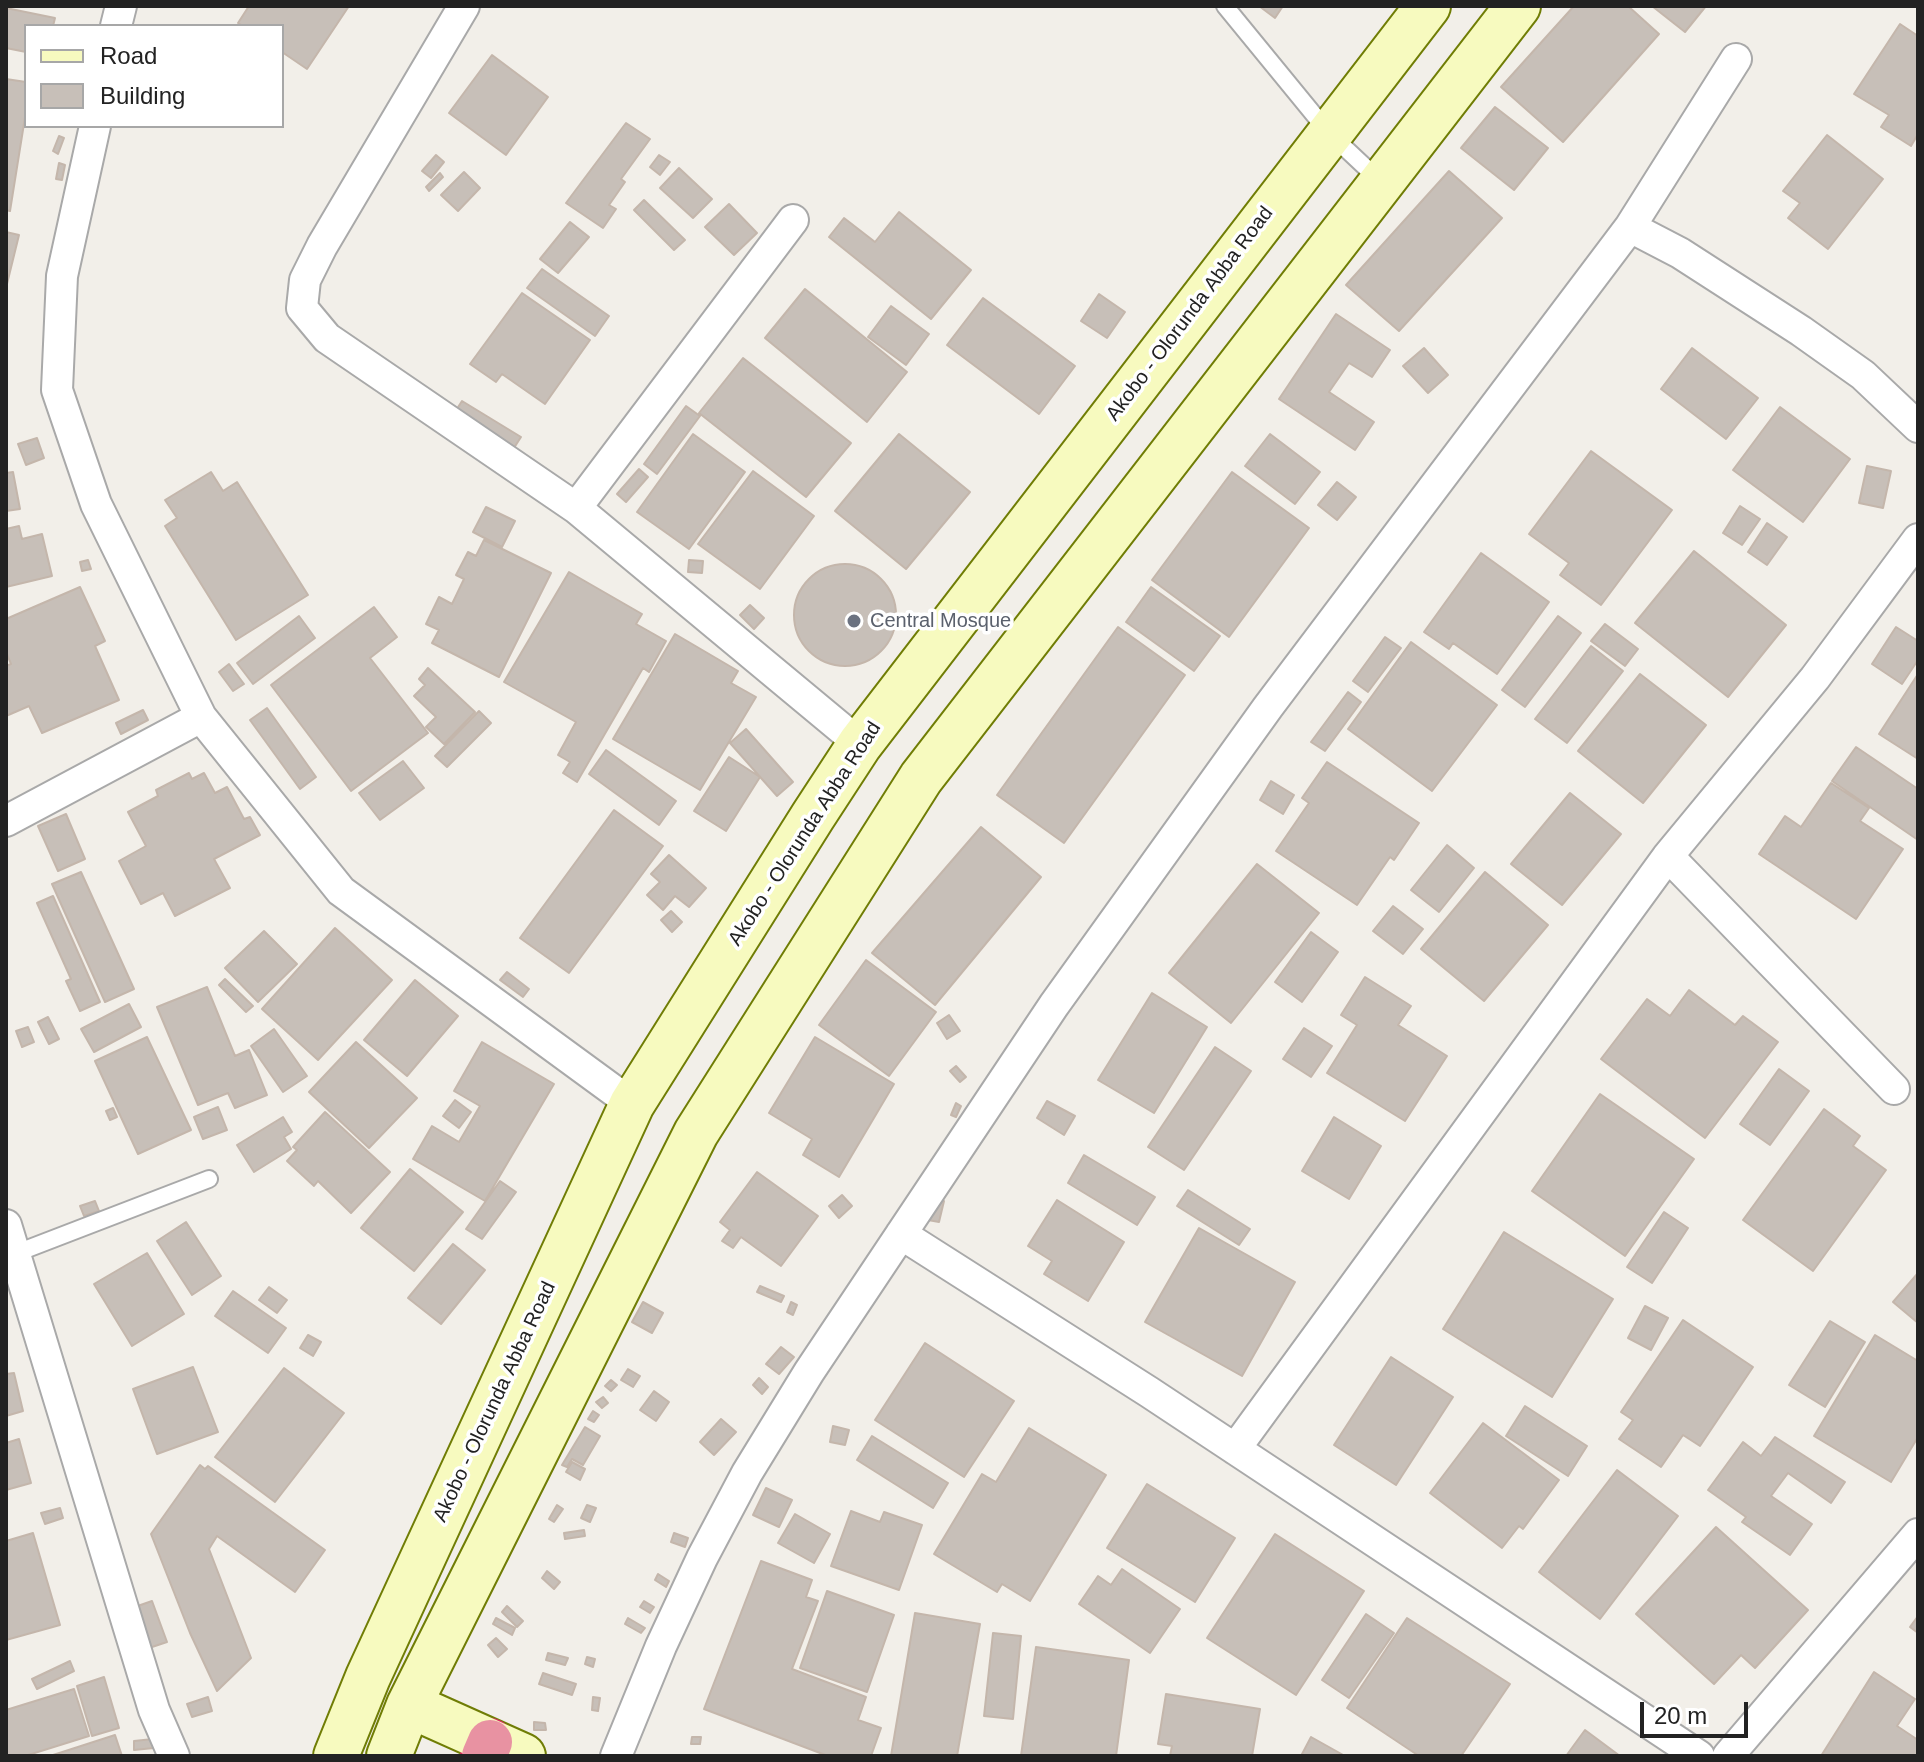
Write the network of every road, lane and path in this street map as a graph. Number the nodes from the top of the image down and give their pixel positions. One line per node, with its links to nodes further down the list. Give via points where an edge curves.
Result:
1 (464, 6): 12 (street, via 322,246 305,280 302,308 327,338)
2 (1225, 6): 7 (lane)
3 (1428, 6): 7 (main road, Akobo - Olorunda Abba Road)
4 (1518, 6): 8 (main road)
5 (1736, 59): 10 (street)
6 (95, 128): 14 (street, via 62,276 57,390 96,504)
7 (1329, 133): 8 (lane); 15 (main road, Akobo - Olorunda Abba Road)
8 (1383, 184): 18 (main road, via 921,778)
9 (793, 220): 12 (street)
10 (1630, 227): 11 (street, via 1680,253 1814,340 1863,375); 23 (street, via 1268,707 1054,1005)
11 (1918, 427)
12 (576, 508): 15 (street)
13 (1918, 539): 19 (street, via 1823,668)
14 (201, 717): 17 (street); 21 (street, via 341,891)
15 (860, 744): 16 (main road, Akobo - Olorunda Abba Road)
16 (813, 816): 18 (main road); 21 (main road, Akobo - Olorunda Abba Road)
17 (6, 821)
18 (871, 856): 27 (main road, via 696,1133)
19 (1668, 856): 20 (street); 25 (street)
20 (1894, 1089)
21 (632, 1104): 30 (main road, Akobo - Olorunda Abba Road)
22 (209, 1179): 24 (lane)
23 (901, 1234): 25 (street); 32 (street, via 747,1473 661,1646)
24 (10, 1240): 29 (street, via 154,1710)
25 (1235, 1449): 33 (street)
26 (1918, 1534): 34 (street)
27 (409, 1705): 28 (main road); 31 (main road)
28 (499, 1751)
29 (174, 1756)
30 (336, 1756)
31 (389, 1756)
32 (616, 1756)
33 (1699, 1756)
34 (1728, 1756)

